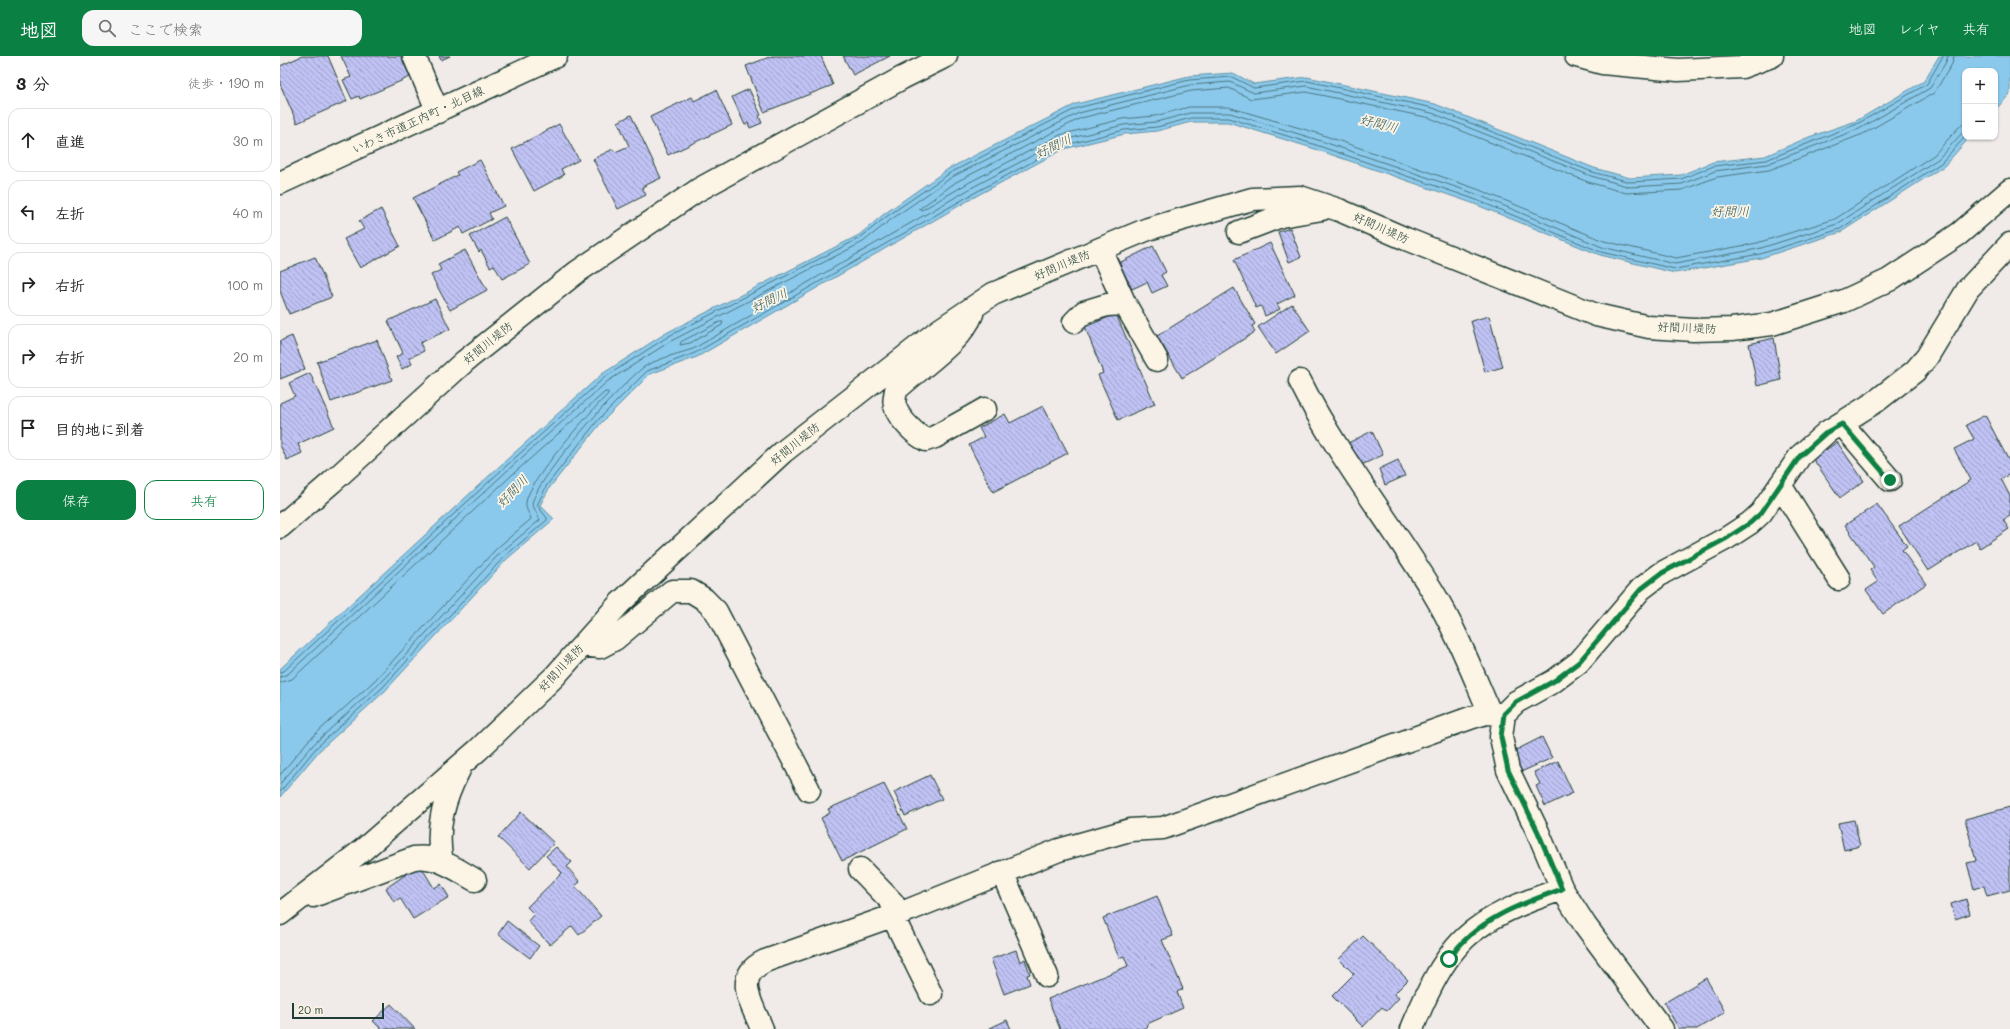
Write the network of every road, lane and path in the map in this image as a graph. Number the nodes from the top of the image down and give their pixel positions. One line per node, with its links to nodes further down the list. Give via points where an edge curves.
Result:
1 (414, 56): 6 (street)
2 (556, 56): 6 (street, いわき市道正内町・北目線)
3 (946, 56): 22 (street, 好間川堤防, via 698,190 577,272 465,360)
4 (1576, 56): 5 (street, via 1602,64 1678,70 1742,67)
5 (1772, 56)
6 (438, 112): 7 (street, いわき市道正内町・北目線)
7 (280, 184)
8 (2010, 190): 9 (street, 好間川堤防, via 1959,234 1889,280 1850,298 1772,324 1701,330 1649,327 1596,315)
9 (1333, 208): 10 (street, via 1305,210 1281,216); 12 (street, 好間川堤防, via 1300,198 1252,199 1148,229)
10 (1239, 232)
11 (2010, 244): 19 (street, via 1968,289 1927,357 1915,371)
12 (1100, 249): 13 (street); 14 (street, 好間川堤防, via 994,294)
13 (1125, 304): 15 (street, via 1088,310); 16 (street)
14 (974, 307): 18 (street, via 969,323 896,390 894,399 896,409 915,435 926,440); 24 (street, 好間川堤防, via 938,331 783,452 620,603)
15 (1074, 322)
16 (1157, 360)
17 (1300, 381): 25 (street, via 1325,429 1440,603)
18 (986, 410)
19 (1842, 424): 20 (street); 21 (street, via 1827,432 1800,456)
20 (1890, 480)
21 (1780, 485): 23 (street); 25 (street, via 1761,513 1750,523 1662,573 1641,589 1579,662 1554,681)
22 (280, 527)
23 (1839, 579)
24 (583, 645): 26 (street, 好間川堤防, via 555,676); 27 (street, via 600,647 615,639 672,591 691,591 704,599 716,611)
25 (1497, 713): 30 (street, via 1179,823 1163,828 1130,830 1095,839); 32 (street, via 1508,770)
26 (462, 763): 28 (street, via 450,788 440,824 439,845); 33 (street, 好間川堤防, via 364,849)
27 (809, 790)
28 (442, 862): 31 (street); 33 (street, via 435,858 414,858 334,890)
29 (860, 869): 35 (street, via 893,903)
30 (1002, 872): 35 (street); 36 (street)
31 (475, 880)
32 (1562, 889): 39 (street, via 1493,918 1459,944 1435,981); 40 (street)
33 (300, 899): 34 (street, 好間川堤防)
34 (280, 914)
35 (892, 915): 37 (street); 38 (street, via 752,968 746,986)
36 (1048, 976)
37 (930, 994)
38 (762, 1029)
39 (1412, 1029)
40 (1662, 1029)

